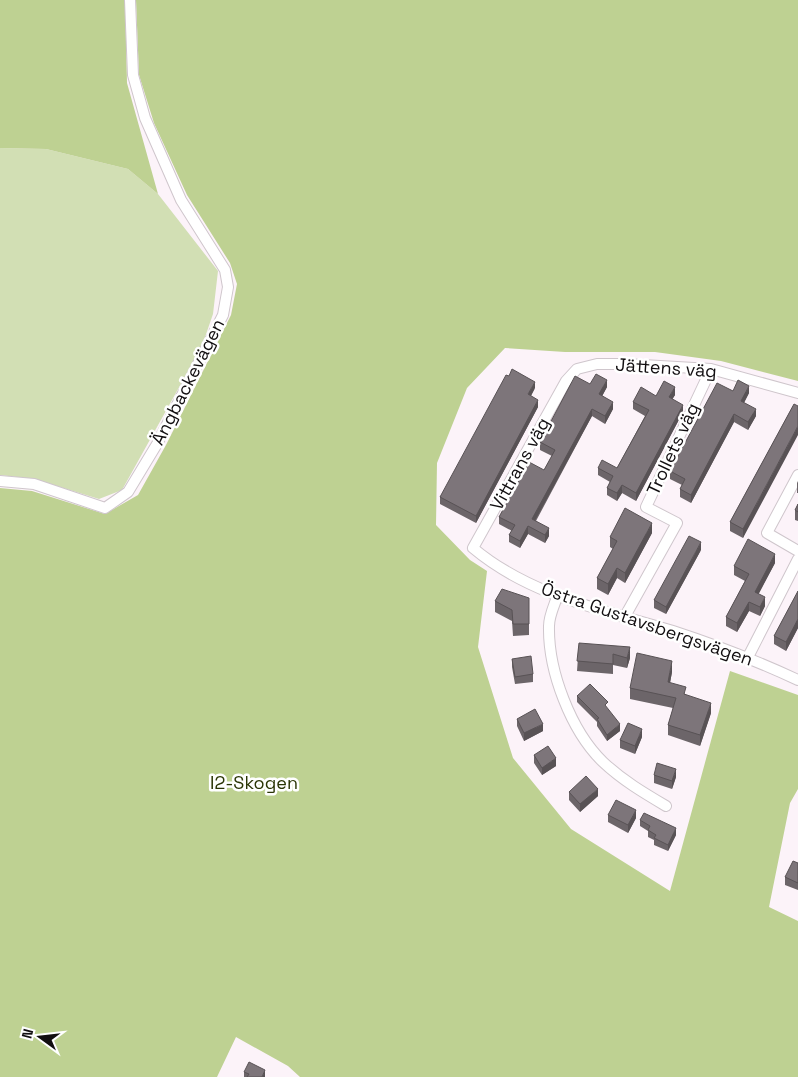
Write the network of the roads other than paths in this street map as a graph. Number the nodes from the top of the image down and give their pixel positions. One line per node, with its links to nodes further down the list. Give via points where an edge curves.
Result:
1 (130, 0): 6 (street, Ängbackevägen, via 133,75 144,118 181,200 224,270 228,287 223,314 157,444 128,492 105,508 34,484)
2 (711, 369): 3 (street, Jättens väg, via 598,364 576,369); 4 (street, Jättens väg); 11 (street, Trollets väg, via 646,507 677,523)
3 (566, 381): 7 (street, Vittrans väg)
4 (798, 394)
5 (798, 475): 8 (street, via 767,533)
6 (0, 481)
7 (474, 548): 10 (street, Östra Gustavsbergsvägen, via 489,561)
8 (798, 551)
9 (798, 559): 12 (street)
10 (557, 597): 11 (street, Östra Gustavsbergsvägen); 14 (street, via 550,622 550,652 565,705 602,761 634,787)
11 (624, 618): 12 (street, Östra Gustavsbergsvägen)
12 (748, 657): 13 (street, Östra Gustavsbergsvägen)
13 (798, 680)
14 (666, 806)

